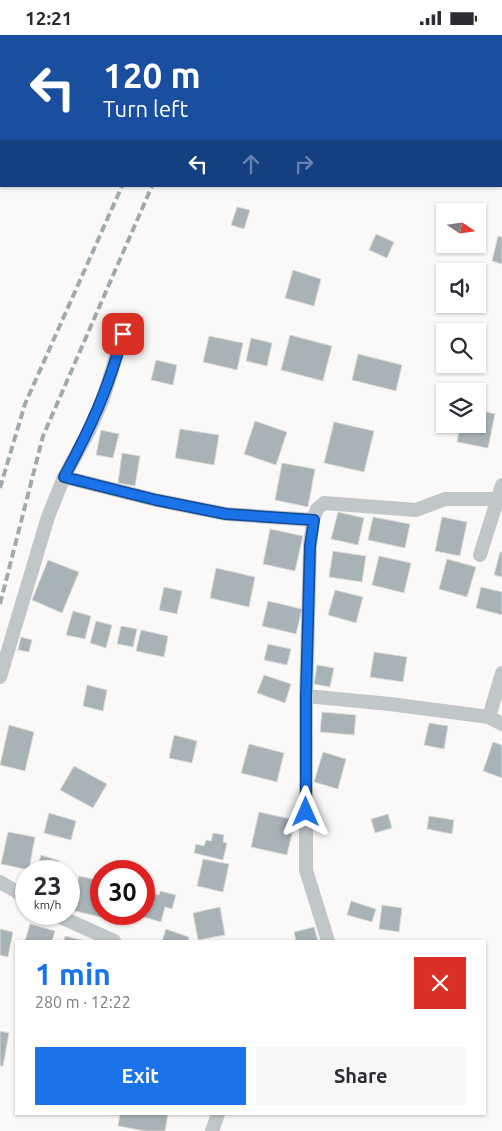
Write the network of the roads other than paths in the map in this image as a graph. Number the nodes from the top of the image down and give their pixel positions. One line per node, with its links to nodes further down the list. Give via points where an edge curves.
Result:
1 (123, 334): 2 (street, via 103,399)
2 (64, 477): 4 (street, via 226,514); 7 (street, via 48,517)
3 (501, 494): 4 (street, via 445,499 416,510 324,503); 5 (street)
4 (314, 520): 8 (street, via 310,546)
5 (480, 555)
6 (502, 673): 9 (street)
7 (0, 677)
8 (306, 696): 9 (street); 15 (street, via 306,870)
9 (489, 717): 10 (street)
10 (502, 724)
11 (0, 882): 12 (street)
12 (15, 891)
13 (78, 925): 14 (street)
14 (112, 940)
15 (328, 940)
16 (218, 1115): 17 (street)
17 (212, 1131)

